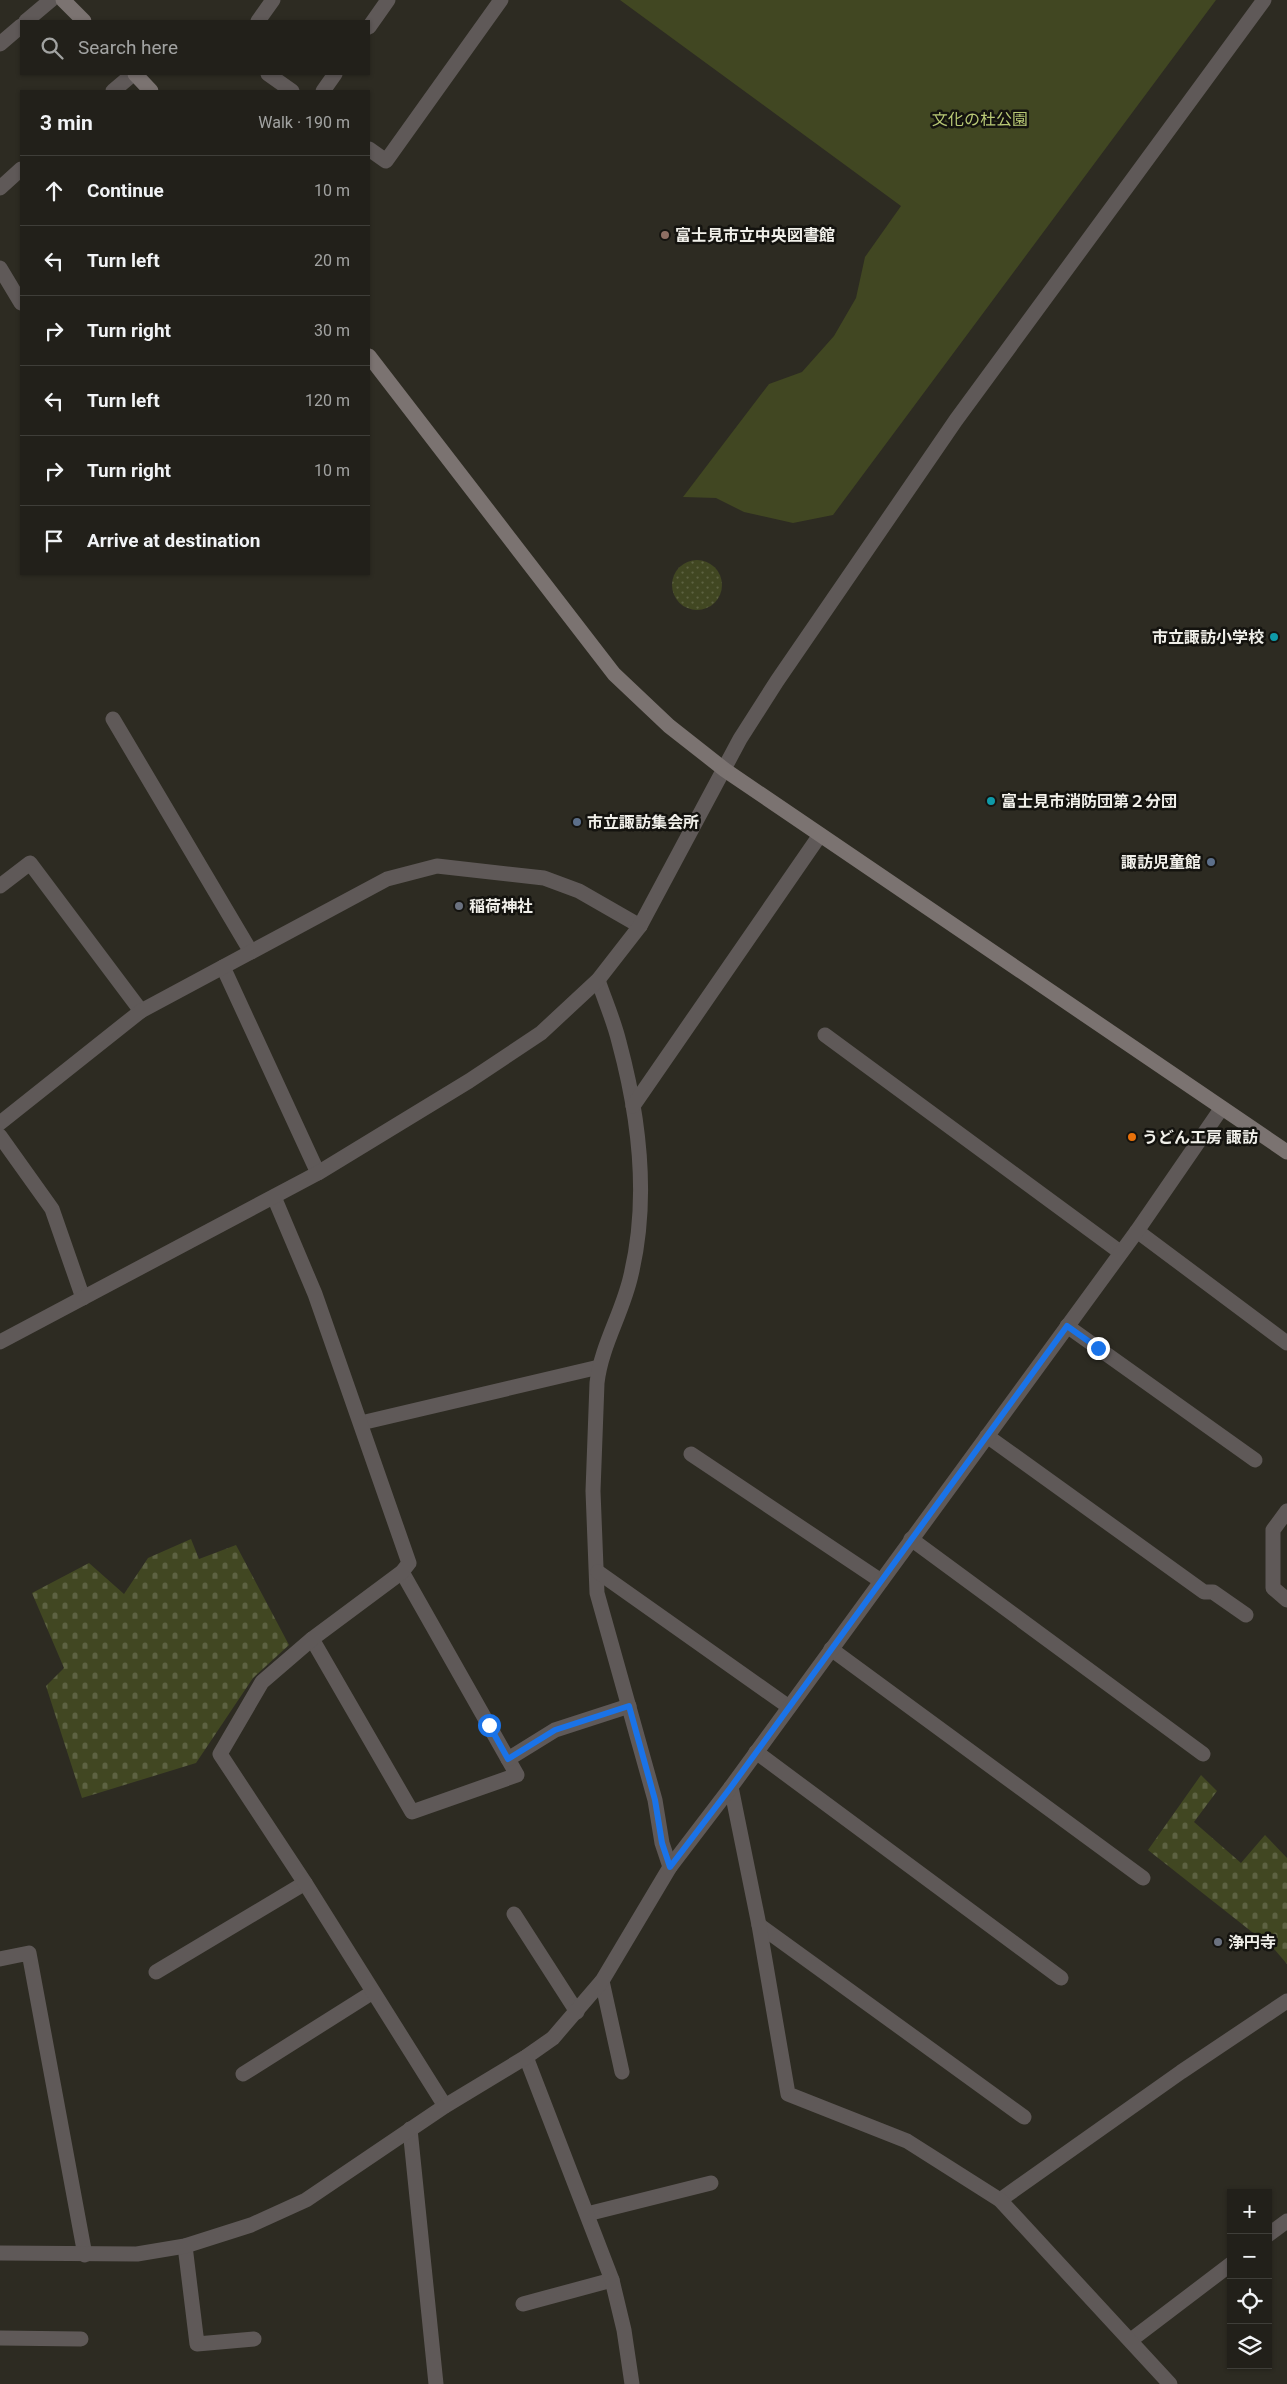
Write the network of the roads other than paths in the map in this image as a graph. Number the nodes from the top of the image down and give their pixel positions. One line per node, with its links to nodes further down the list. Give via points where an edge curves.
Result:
1 (51, 0): 7 (street)
2 (63, 0): 8 (street)
3 (274, 0): 9 (street)
4 (388, 0): 10 (street)
5 (501, 0): 21 (street, via 386,161)
6 (1264, 0): 28 (street, via 956,420 777,681 740,739)
7 (27, 20)
8 (83, 20)
9 (259, 20)
10 (370, 26)
11 (20, 27): 12 (street)
12 (0, 44)
13 (133, 75): 17 (street)
14 (135, 75): 18 (street)
15 (269, 75): 19 (street)
16 (335, 75): 20 (street)
17 (114, 90)
18 (150, 90)
19 (291, 90)
20 (324, 90)
21 (370, 149)
22 (20, 170): 23 (street)
23 (0, 188)
24 (0, 268): 25 (street)
25 (20, 301)
26 (370, 357): 28 (street, via 614,674 668,726)
27 (113, 719): 32 (street)
28 (725, 770): 29 (street); 31 (street)
29 (820, 835): 37 (street); 38 (street)
30 (0, 886): 35 (street, via 30,863)
31 (640, 926): 32 (street, via 579,892 544,878 436,866 387,879); 34 (street)
32 (251, 952): 33 (street)
33 (223, 967): 35 (street); 42 (street)
34 (598, 980): 37 (street, via 619,1041); 42 (street, via 541,1033 469,1081)
35 (141, 1011): 39 (street)
36 (825, 1035): 45 (street)
37 (633, 1106): 50 (street, via 639,1174 639,1236 620,1316)
38 (1221, 1109): 41 (street); 44 (street)
39 (0, 1123)
40 (0, 1136): 46 (street, via 52,1209)
41 (1287, 1152)
42 (318, 1172): 43 (street)
43 (274, 1197): 46 (street); 51 (street, via 315,1294)
44 (1137, 1230): 45 (street); 49 (street)
45 (1120, 1252): 47 (street)
46 (83, 1298): 48 (street)
47 (1067, 1326): 52 (street); 54 (street)
48 (0, 1342)
49 (1287, 1343)
50 (599, 1367): 51 (street); 58 (street, via 593,1491)
51 (361, 1423): 57 (street, via 409,1562)
52 (986, 1436): 56 (street); 61 (street, via 1204,1592 1213,1592)
53 (690, 1454): 59 (street)
54 (1255, 1460)
55 (1287, 1511): 60 (street, via 1273,1530 1273,1588)
56 (912, 1539): 59 (street); 67 (street)
57 (402, 1572): 62 (street); 68 (street)
58 (598, 1572): 64 (street, via 597,1593); 65 (street)
59 (880, 1581): 63 (street)
60 (1287, 1600)
61 (1246, 1615)
62 (312, 1639): 68 (street, via 412,1812 517,1775); 72 (street, via 262,1682 220,1754)
63 (831, 1649): 65 (street); 71 (street)
64 (629, 1706): 68 (street, via 555,1730); 70 (street)
65 (789, 1707): 66 (street)
66 (756, 1752): 69 (street); 77 (street)
67 (1203, 1754)
68 (508, 1759)
69 (731, 1787): 70 (street); 74 (street)
70 (670, 1867): 78 (street)
71 (1143, 1878)
72 (305, 1883): 76 (street); 79 (street)
73 (514, 1914): 81 (street)
74 (759, 1925): 86 (street); 89 (street, via 788,2094 907,2141)
75 (0, 1959): 95 (street, via 29,1953)
76 (156, 1972)
77 (1060, 1978)
78 (602, 1981): 81 (street); 83 (street)
79 (373, 1992): 84 (street); 85 (street)
80 (1287, 2001): 89 (street)
81 (577, 2012): 82 (street, via 553,2038)
82 (526, 2057): 85 (street); 90 (street)
83 (622, 2072)
84 (244, 2074)
85 (445, 2106): 87 (street)
86 (1024, 2117)
87 (410, 2129): 93 (street, via 306,2200 251,2224); 103 (street)
88 (711, 2183): 90 (street)
89 (1000, 2200): 102 (street)
90 (587, 2214): 97 (street)
91 (1287, 2221): 92 (street)
92 (1269, 2234)
93 (185, 2246): 95 (street, via 138,2254); 101 (street, via 197,2344)
94 (0, 2253): 95 (street)
95 (85, 2255)
96 (1227, 2267): 102 (street)
97 (612, 2280): 98 (street); 104 (street)
98 (523, 2304)
99 (0, 2338): 100 (street)
100 (81, 2339)
101 (254, 2339)
102 (1131, 2340): 105 (street)
103 (436, 2384)
104 (632, 2384)
105 (1170, 2384)

